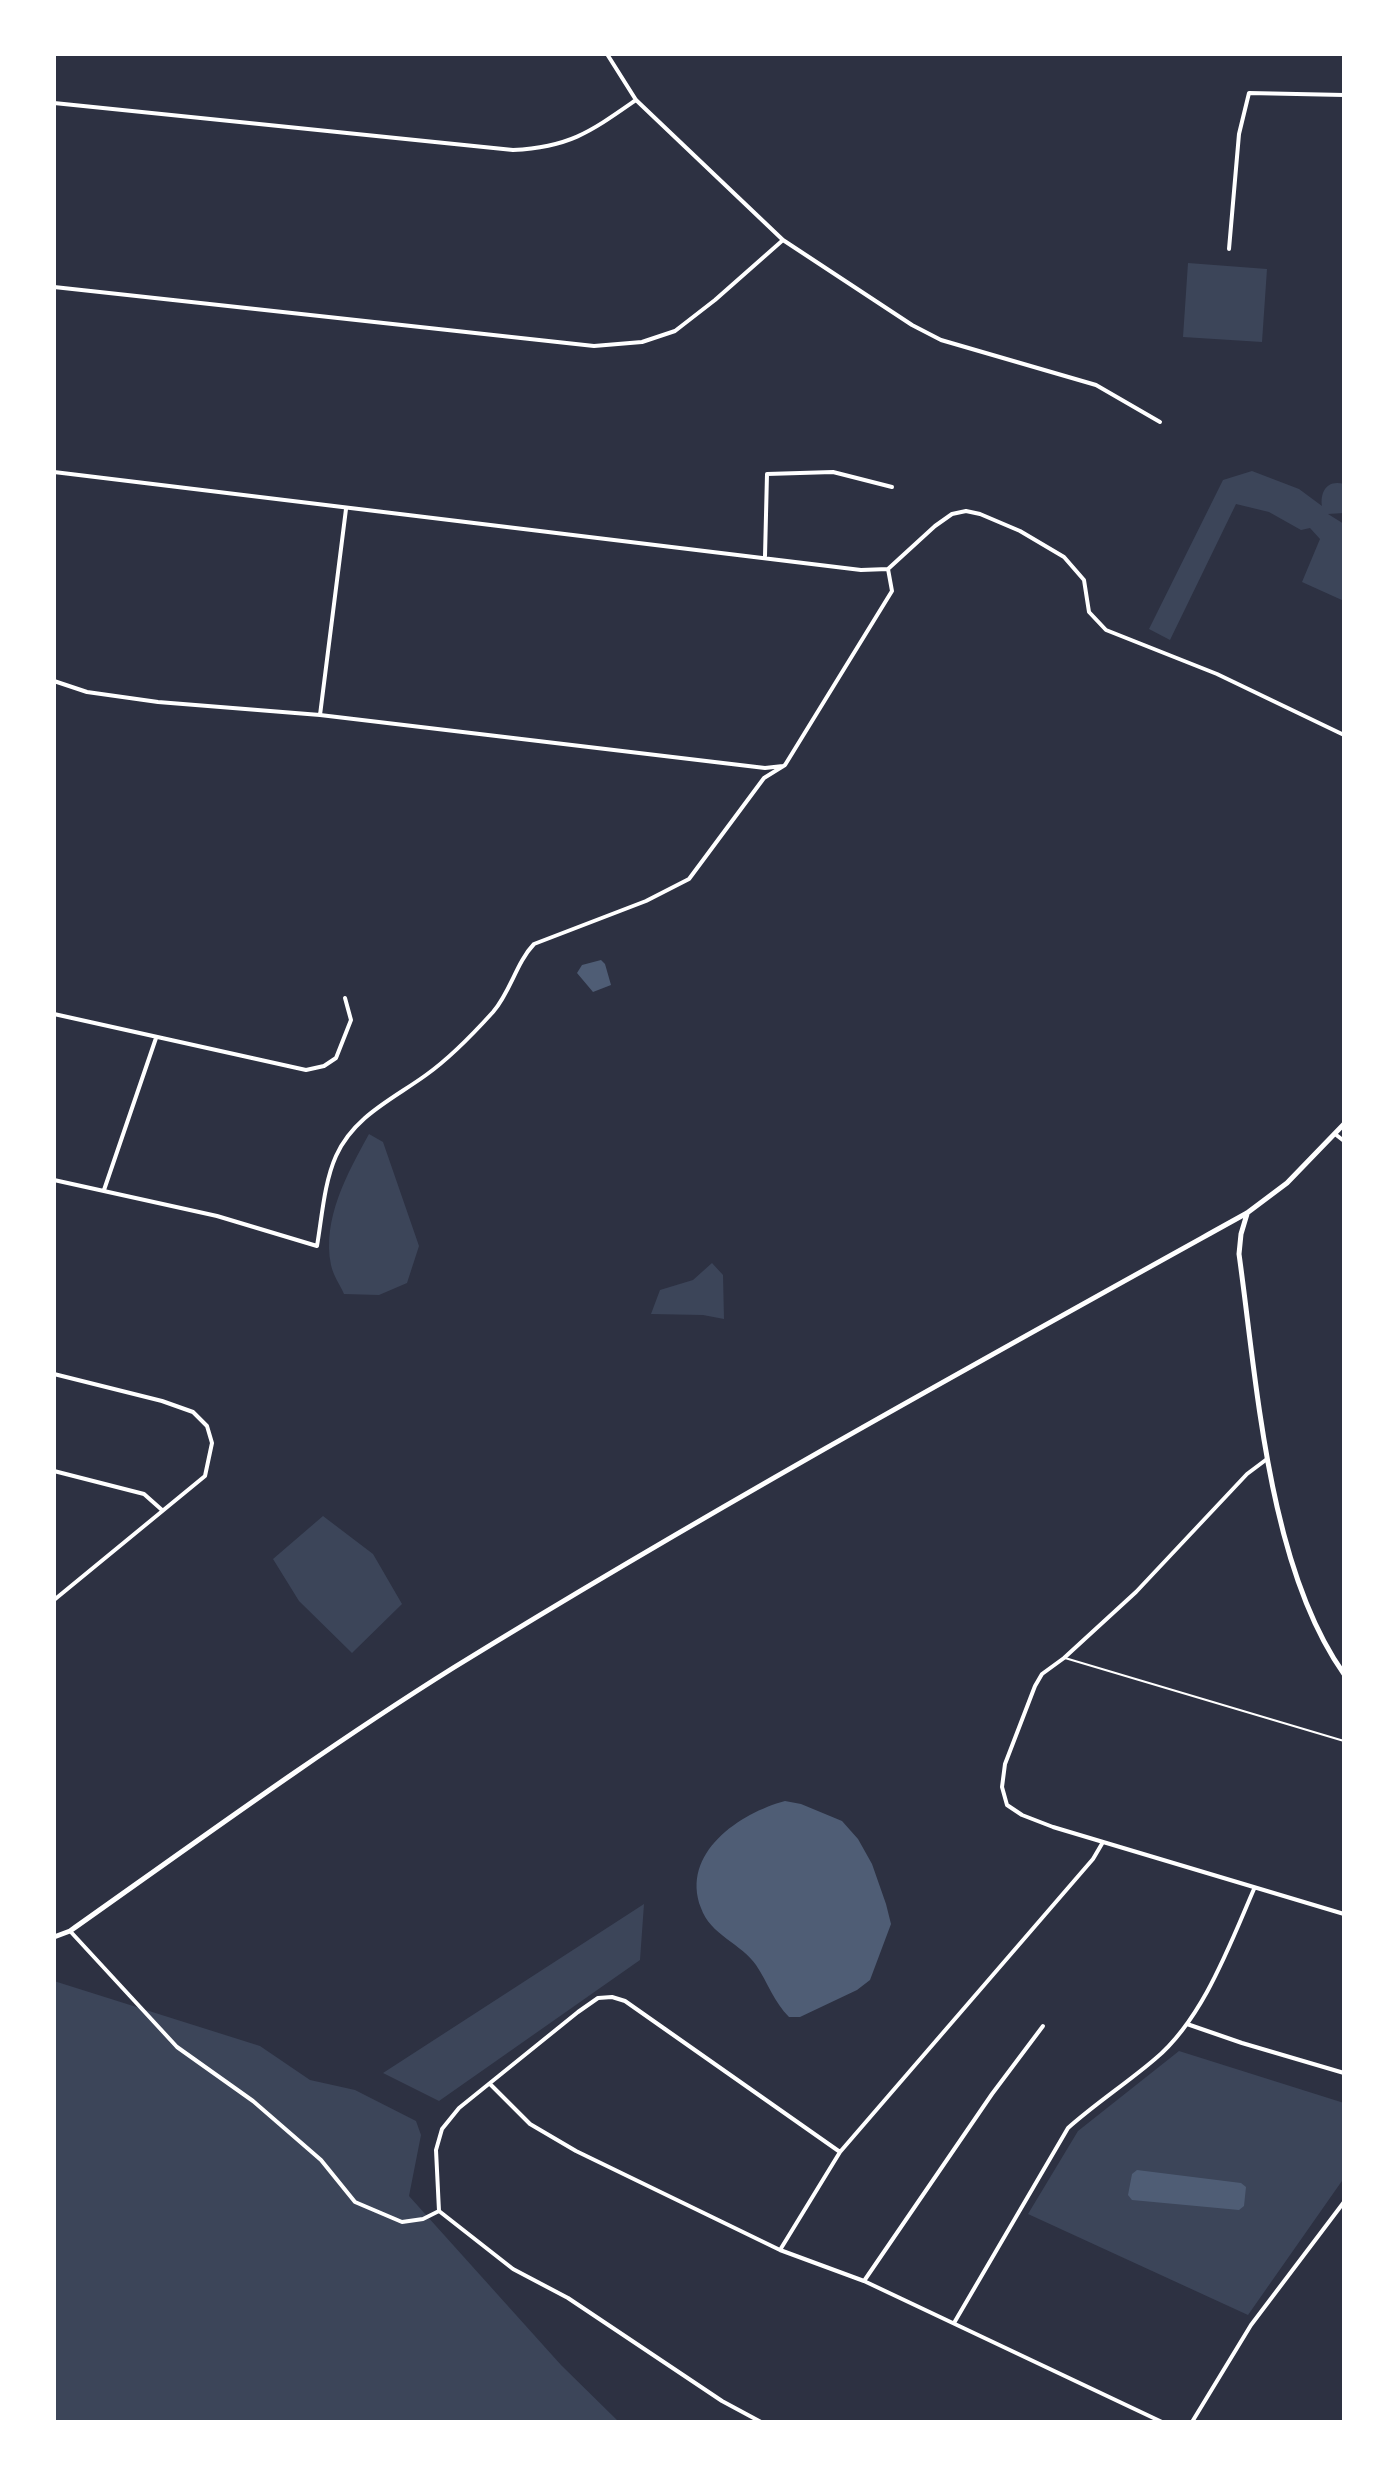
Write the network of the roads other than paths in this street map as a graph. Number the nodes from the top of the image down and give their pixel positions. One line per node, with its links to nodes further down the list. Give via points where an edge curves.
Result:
1 (607, 54): 3 (street)
2 (1344, 95): 6 (street, via 1249,93 1239,134)
3 (636, 100): 4 (street, via 564,143 513,150); 5 (street)
4 (54, 103)
5 (783, 240): 7 (street, via 675,331 642,342 594,346); 8 (street, via 941,340 1096,385)
6 (1229, 249)
7 (54, 287)
8 (1160, 422)
9 (54, 472): 11 (street)
10 (892, 487): 12 (street, via 833,472 767,474)
11 (346, 509): 12 (street); 15 (street)
12 (765, 556): 13 (street)
13 (888, 569): 16 (street, via 952,514 980,514 1064,557 1084,580 1089,612 1106,630 1217,674); 17 (street, via 892,591)
14 (54, 681): 15 (street, via 87,692 158,702)
15 (320, 715): 17 (street, via 765,768)
16 (1344, 735)
17 (785, 765): 25 (street, via 764,778 689,879 534,944 494,1011 429,1074 366,1115 337,1154 317,1246 217,1216)
18 (345, 998): 20 (street, via 351,1020 336,1058 306,1070)
19 (54, 1014): 20 (street)
20 (156, 1038): 25 (street)
21 (1344, 1124): 22 (street)
22 (1335, 1134): 23 (street); 26 (street, via 1287,1183)
23 (1344, 1141)
24 (54, 1180): 25 (street)
25 (103, 1191)
26 (1247, 1213): 28 (street, via 1239,1254); 38 (street, via 724,1506 452,1669 325,1751)
27 (54, 1374): 30 (street, via 162,1401 193,1412 207,1426 212,1443 205,1476)
28 (1269, 1458): 32 (street); 33 (street, via 1291,1562 1313,1619)
29 (54, 1471): 30 (street, via 144,1494)
30 (162, 1510): 31 (street)
31 (54, 1600)
32 (1064, 1658): 34 (lane); 35 (street, via 1035,1686 1005,1764 1002,1787 1007,1805 1022,1815)
33 (1344, 1674)
34 (1344, 1741)
35 (1103, 1841): 36 (street); 44 (street)
36 (1254, 1889): 37 (street); 40 (street)
37 (1344, 1914)
38 (70, 1931): 39 (street); 46 (street, via 177,2047 253,2101 321,2160 355,2202 402,2222)
39 (54, 1937)
40 (1187, 2024): 42 (street); 49 (street, via 1157,2058 1068,2128)
41 (1043, 2026): 48 (street)
42 (1344, 2073)
43 (490, 2084): 44 (street, via 598,1998 612,1997); 46 (street, via 442,2129 436,2150); 47 (street, via 530,2124 576,2151)
44 (840, 2152): 47 (street)
45 (1344, 2202): 52 (street, via 1251,2325)
46 (439, 2211): 50 (street, via 513,2269 568,2298)
47 (780, 2250): 48 (street)
48 (864, 2281): 49 (street)
49 (954, 2323): 51 (street)
50 (761, 2422)
51 (1162, 2422)
52 (1192, 2422)

